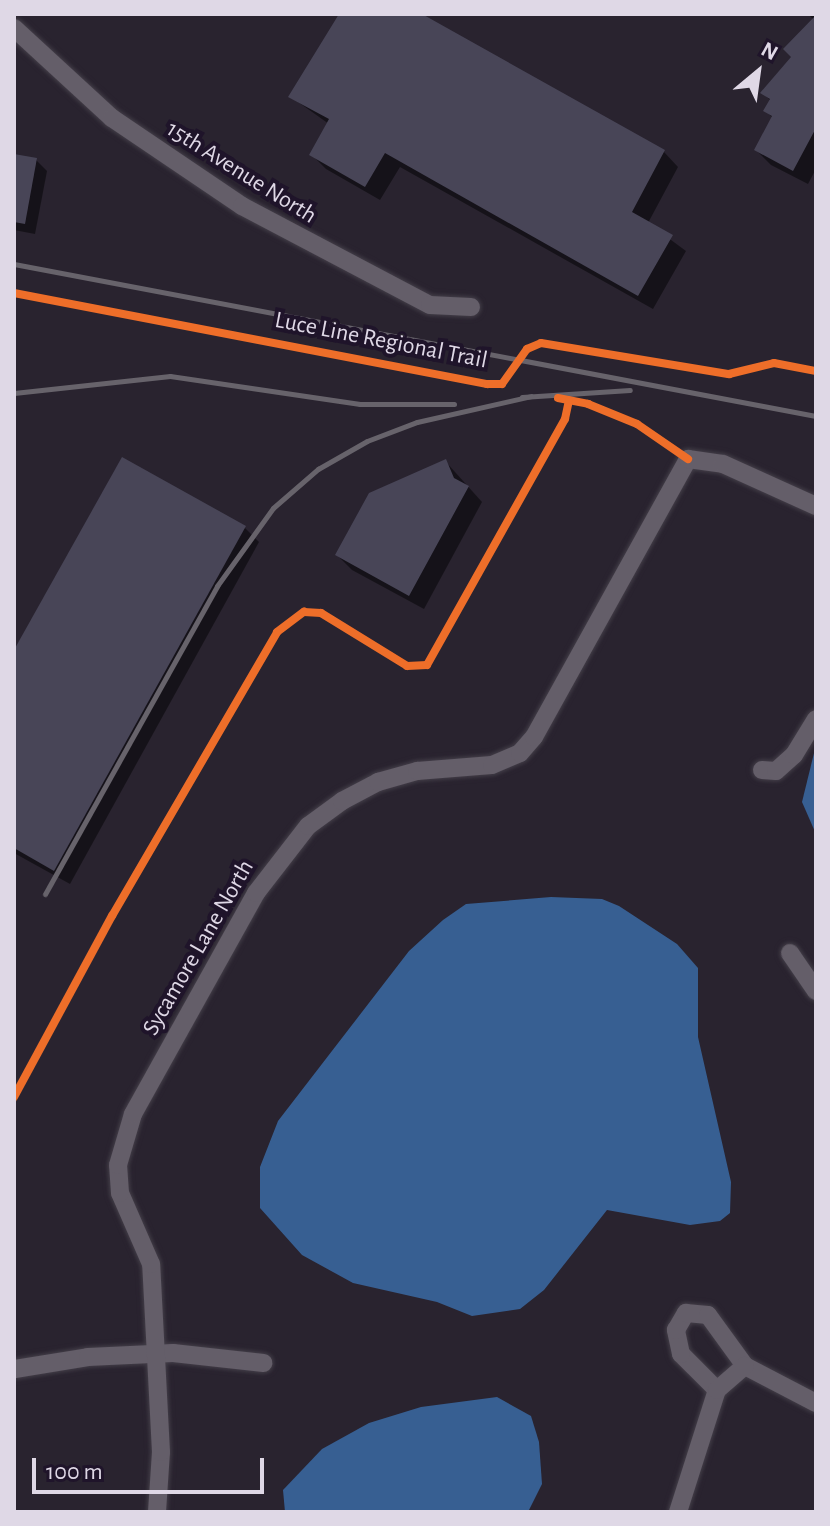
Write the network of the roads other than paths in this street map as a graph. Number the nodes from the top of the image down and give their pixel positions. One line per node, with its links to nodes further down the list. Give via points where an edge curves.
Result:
1 (14, 28): 2 (street, 15th Avenue North, via 112,118 242,206 430,305)
2 (471, 307)
3 (816, 506): 8 (street, Sycamore Lane North, via 723,464 688,459 534,737 520,753 492,765 417,771 378,782 308,826 248,904 133,1114 118,1165 120,1193 151,1264)
4 (816, 719): 5 (street, via 794,755 776,771)
5 (762, 770)
6 (790, 953): 7 (street)
7 (816, 991)
8 (157, 1354): 9 (street); 11 (street, via 88,1357); 14 (street, Sycamore Lane North, via 162,1486)
9 (263, 1363)
10 (745, 1366): 12 (street); 12 (street, via 716,1322 697,1311 686,1313 676,1330 681,1354); 13 (street)
11 (15, 1369)
12 (717, 1390): 15 (street)
13 (816, 1403)
14 (157, 1512)
15 (678, 1512)

